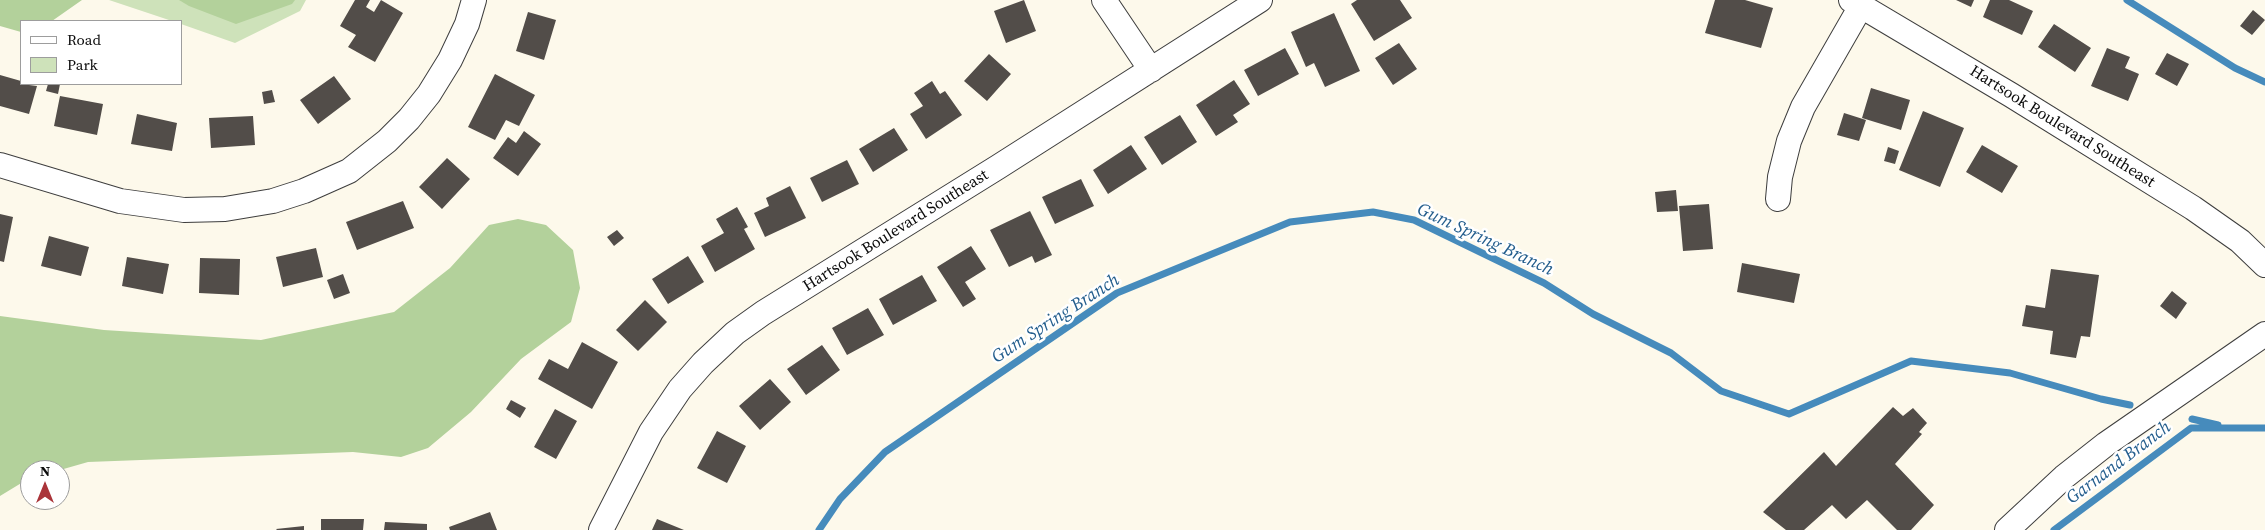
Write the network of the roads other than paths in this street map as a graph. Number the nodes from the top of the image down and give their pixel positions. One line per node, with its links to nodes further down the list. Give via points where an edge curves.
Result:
1 (474, 0): 6 (street, via 450,60 409,119 387,142 349,171 304,191 273,201 225,209 184,210 120,201)
2 (1104, 0): 5 (street)
3 (1260, 0): 5 (street, Hartsook Boulevard Southeast)
4 (1856, 3): 7 (street, via 1789,141); 8 (street, Hartsook Boulevard Southeast, via 2192,208 2240,241)
5 (1151, 70): 10 (street, Hartsook Boulevard Southeast, via 735,333 697,369 660,418)
6 (0, 165)
7 (1778, 198)
8 (2265, 265)
9 (2265, 334): 11 (street, via 2106,444 2064,477)
10 (601, 530)
11 (2007, 530)

